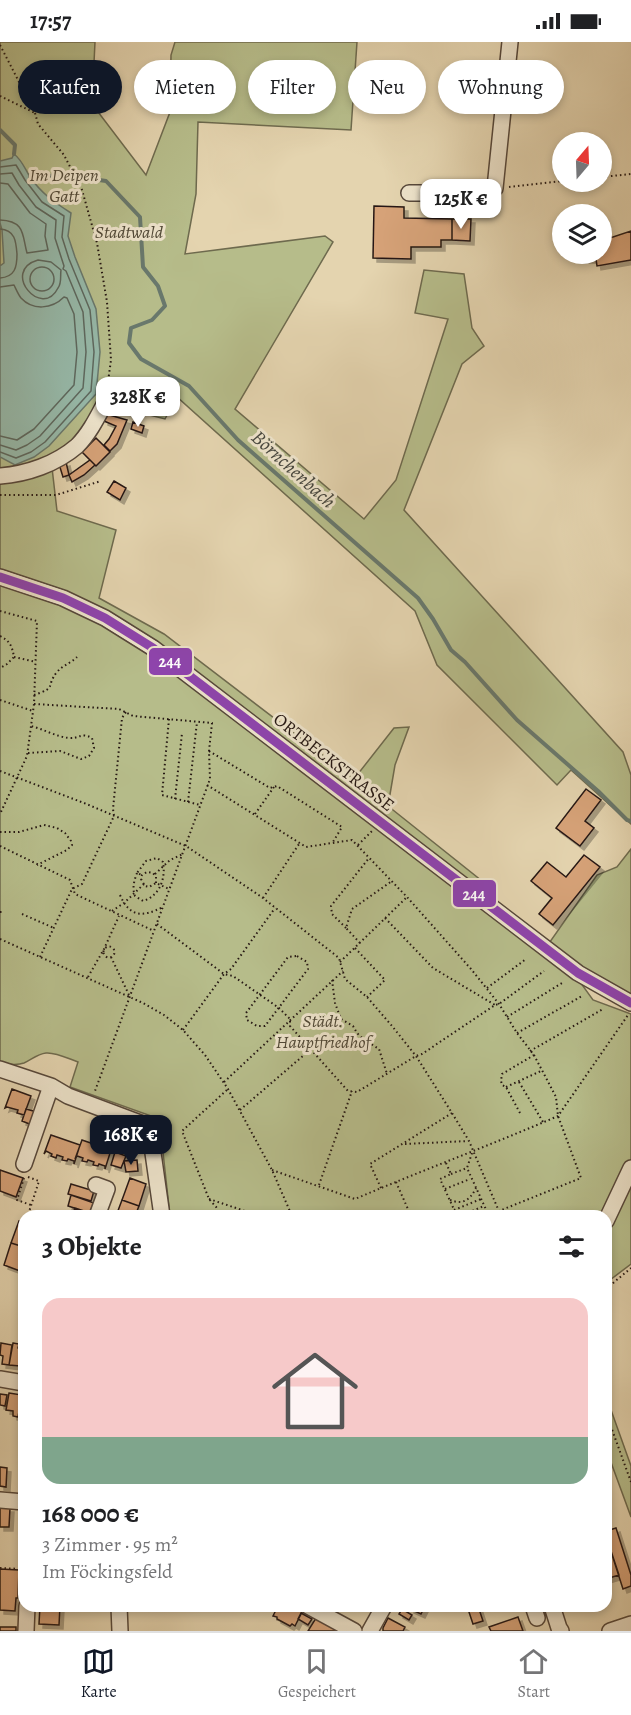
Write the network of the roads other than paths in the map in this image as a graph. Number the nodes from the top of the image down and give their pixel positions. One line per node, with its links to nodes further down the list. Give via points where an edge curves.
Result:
1 (510, 42): 2 (street, via 495,188 464,193)
2 (410, 193)
3 (105, 404): 4 (street, via 78,445 61,458 38,469)
4 (0, 476)
5 (0, 577): 6 (street, ORTBECKSTRASSE, via 63,598 153,648 578,973)
6 (631, 1003)
7 (0, 1069): 8 (street)
8 (51, 1086): 9 (street); 13 (street, via 140,1123 151,1139)
9 (24, 1164)
10 (631, 1168): 14 (street)
11 (96, 1185): 12 (street, via 107,1189)
12 (99, 1210)
13 (161, 1210)
14 (611, 1210)
15 (0, 1379): 16 (street)
16 (18, 1382)
17 (0, 1500): 18 (street)
18 (18, 1502)
19 (27, 1612): 25 (street)
20 (119, 1612): 26 (street)
21 (319, 1612): 27 (street)
22 (381, 1612): 28 (street)
23 (554, 1612): 29 (street)
24 (631, 1624): 30 (street)
25 (26, 1631)
26 (120, 1631)
27 (354, 1631)
28 (370, 1631)
29 (561, 1631)
30 (610, 1631)

